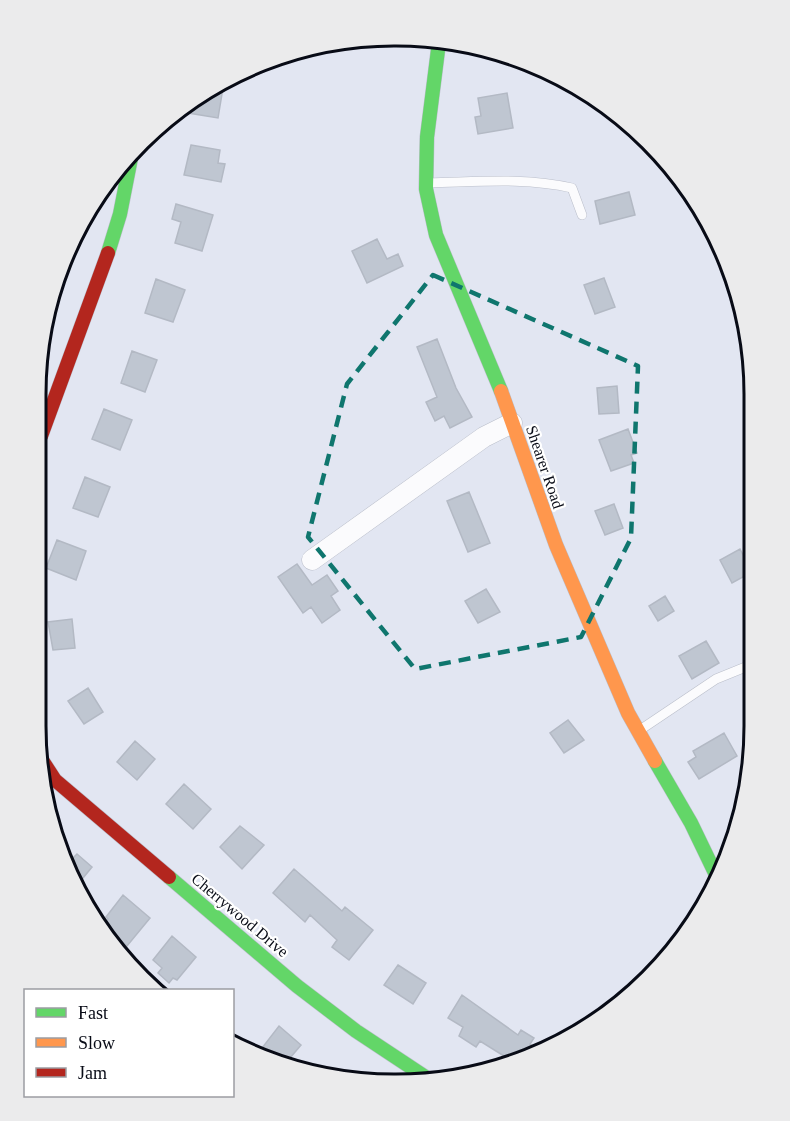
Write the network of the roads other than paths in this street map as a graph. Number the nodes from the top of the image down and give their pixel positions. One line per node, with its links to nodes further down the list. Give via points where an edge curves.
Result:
1 (438, 49): 3 (street, Shearer Road, via 427,137)
2 (128, 171): 5 (street, via 99,282)
3 (426, 183): 4 (lane, via 508,179 546,182 572,188); 6 (street, Shearer Road, via 436,234)
4 (582, 214)
5 (46, 423)
6 (513, 423): 7 (street, via 484,436); 9 (street, Shearer Road, via 556,545)
7 (312, 560)
8 (744, 668): 9 (lane, via 716,679)
9 (638, 731): 11 (street, Shearer Road)
10 (49, 770): 12 (street, Cherrywood Drive, via 56,780 297,986)
11 (713, 868)
12 (421, 1074)

